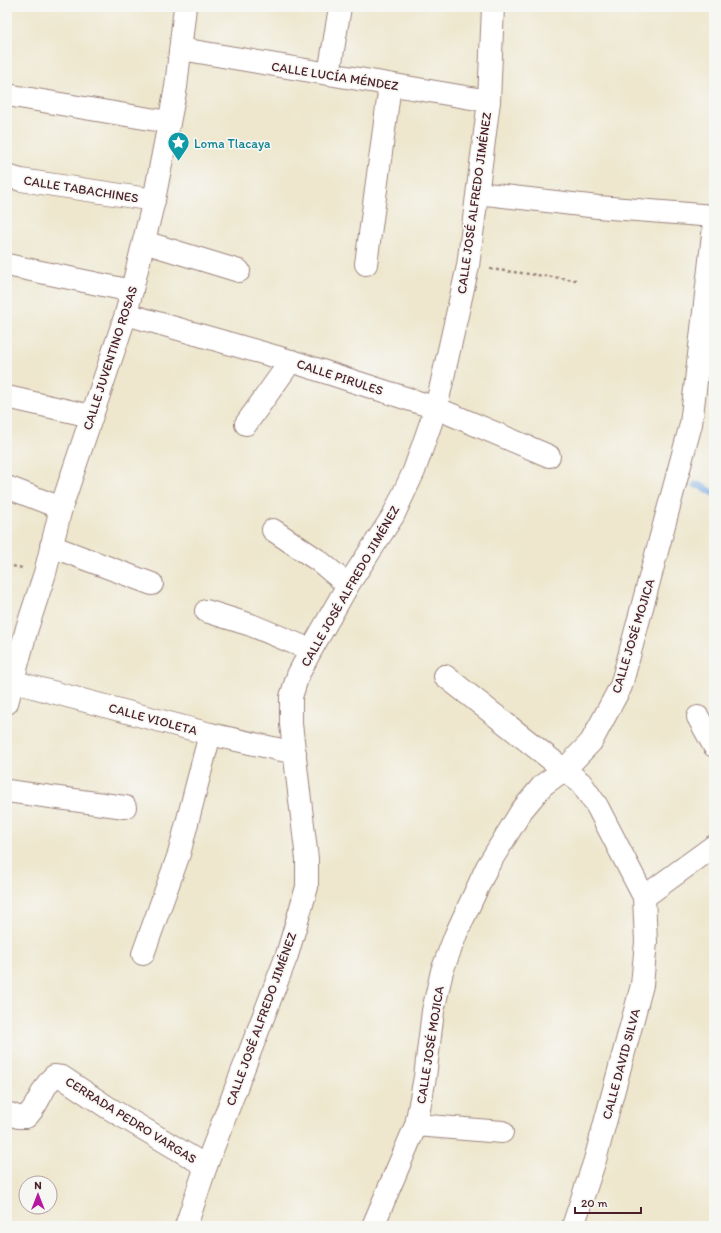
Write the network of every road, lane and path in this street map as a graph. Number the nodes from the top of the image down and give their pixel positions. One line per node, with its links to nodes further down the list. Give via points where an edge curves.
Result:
1 (185, 7): 4 (street, CALLE JUVENTINO ROSAS)
2 (340, 7): 5 (street)
3 (493, 7): 8 (street, CALLE JOSÉ ALFREDO JIMÉNEZ)
4 (181, 49): 5 (street, CALLE LUCÍA MÉNDEZ); 9 (street, CALLE JUVENTINO ROSAS)
5 (329, 74): 6 (street, CALLE LUCÍA MÉNDEZ)
6 (390, 85): 8 (street, CALLE LUCÍA MÉNDEZ); 16 (street)
7 (7, 95): 9 (street)
8 (489, 101): 11 (street, CALLE JOSÉ ALFREDO JIMÉNEZ)
9 (168, 122): 12 (street, CALLE JUVENTINO ROSAS)
10 (7, 176): 12 (street, CALLE TABACHINES)
11 (478, 193): 13 (street, via 598,208); 18 (street, CALLE JOSÉ ALFREDO JIMÉNEZ)
12 (154, 200): 15 (street, CALLE JUVENTINO ROSAS)
13 (714, 216)
14 (714, 226): 44 (street, CALLE JOSÉ MOJICA, via 691,424 669,513 621,686 591,742)
15 (144, 242): 19 (street); 21 (street, CALLE JUVENTINO ROSAS)
16 (366, 264)
17 (7, 265): 21 (street)
18 (468, 266): 20 (path); 25 (street, CALLE JOSÉ ALFREDO JIMÉNEZ)
19 (239, 272)
20 (576, 280)
21 (132, 291): 22 (street, CALLE JUVENTINO ROSAS)
22 (126, 314): 23 (street, CALLE PIRULES); 26 (street, CALLE JUVENTINO ROSAS)
23 (291, 361): 25 (street, CALLE PIRULES); 27 (street)
24 (7, 397): 26 (street)
25 (436, 408): 28 (street, CALLE PIRULES); 34 (street, CALLE JOSÉ ALFREDO JIMÉNEZ, via 414,471 393,516)
26 (90, 416): 30 (street, CALLE JUVENTINO ROSAS)
27 (246, 424)
28 (549, 456)
29 (7, 487): 30 (street)
30 (61, 508): 32 (street, CALLE JUVENTINO ROSAS)
31 (273, 530): 34 (street)
32 (52, 546): 33 (street); 38 (street, CALLE JUVENTINO ROSAS)
33 (152, 584)
34 (348, 584): 36 (street, CALLE JOSÉ ALFREDO JIMÉNEZ)
35 (206, 611): 36 (street, via 251,625)
36 (311, 650): 43 (street, CALLE JOSÉ ALFREDO JIMÉNEZ, via 298,675 291,697)
37 (445, 676): 44 (street)
38 (10, 680): 39 (street, CALLE JUVENTINO ROSAS); 41 (street, CALLE VIOLETA)
39 (7, 703)
40 (698, 717): 42 (street)
41 (210, 734): 43 (street, CALLE VIOLETA); 49 (street, via 180,854)
42 (714, 746)
43 (295, 753): 53 (street, CALLE JOSÉ ALFREDO JIMÉNEZ, via 307,859 307,887 287,955)
44 (565, 769): 48 (street, via 581,783 596,806); 51 (street, CALLE JOSÉ MOJICA, via 543,785 522,810 487,867 456,934 442,971 433,1011)
45 (7, 791): 46 (street)
46 (125, 807)
47 (714, 846): 48 (street)
48 (644, 897): 56 (street, CALLE DAVID SILVA, via 646,942 642,985 595,1160)
49 (143, 954)
50 (7, 1113): 53 (street, CERRADA PEDRO VARGAS, via 26,1117 33,1111 48,1082 54,1076 62,1077)
51 (416, 1125): 52 (street); 55 (street, CALLE JOSÉ MOJICA)
52 (502, 1132)
53 (206, 1166): 54 (street, CALLE JOSÉ ALFREDO JIMÉNEZ)
54 (186, 1226)
55 (373, 1226)
56 (573, 1226)

